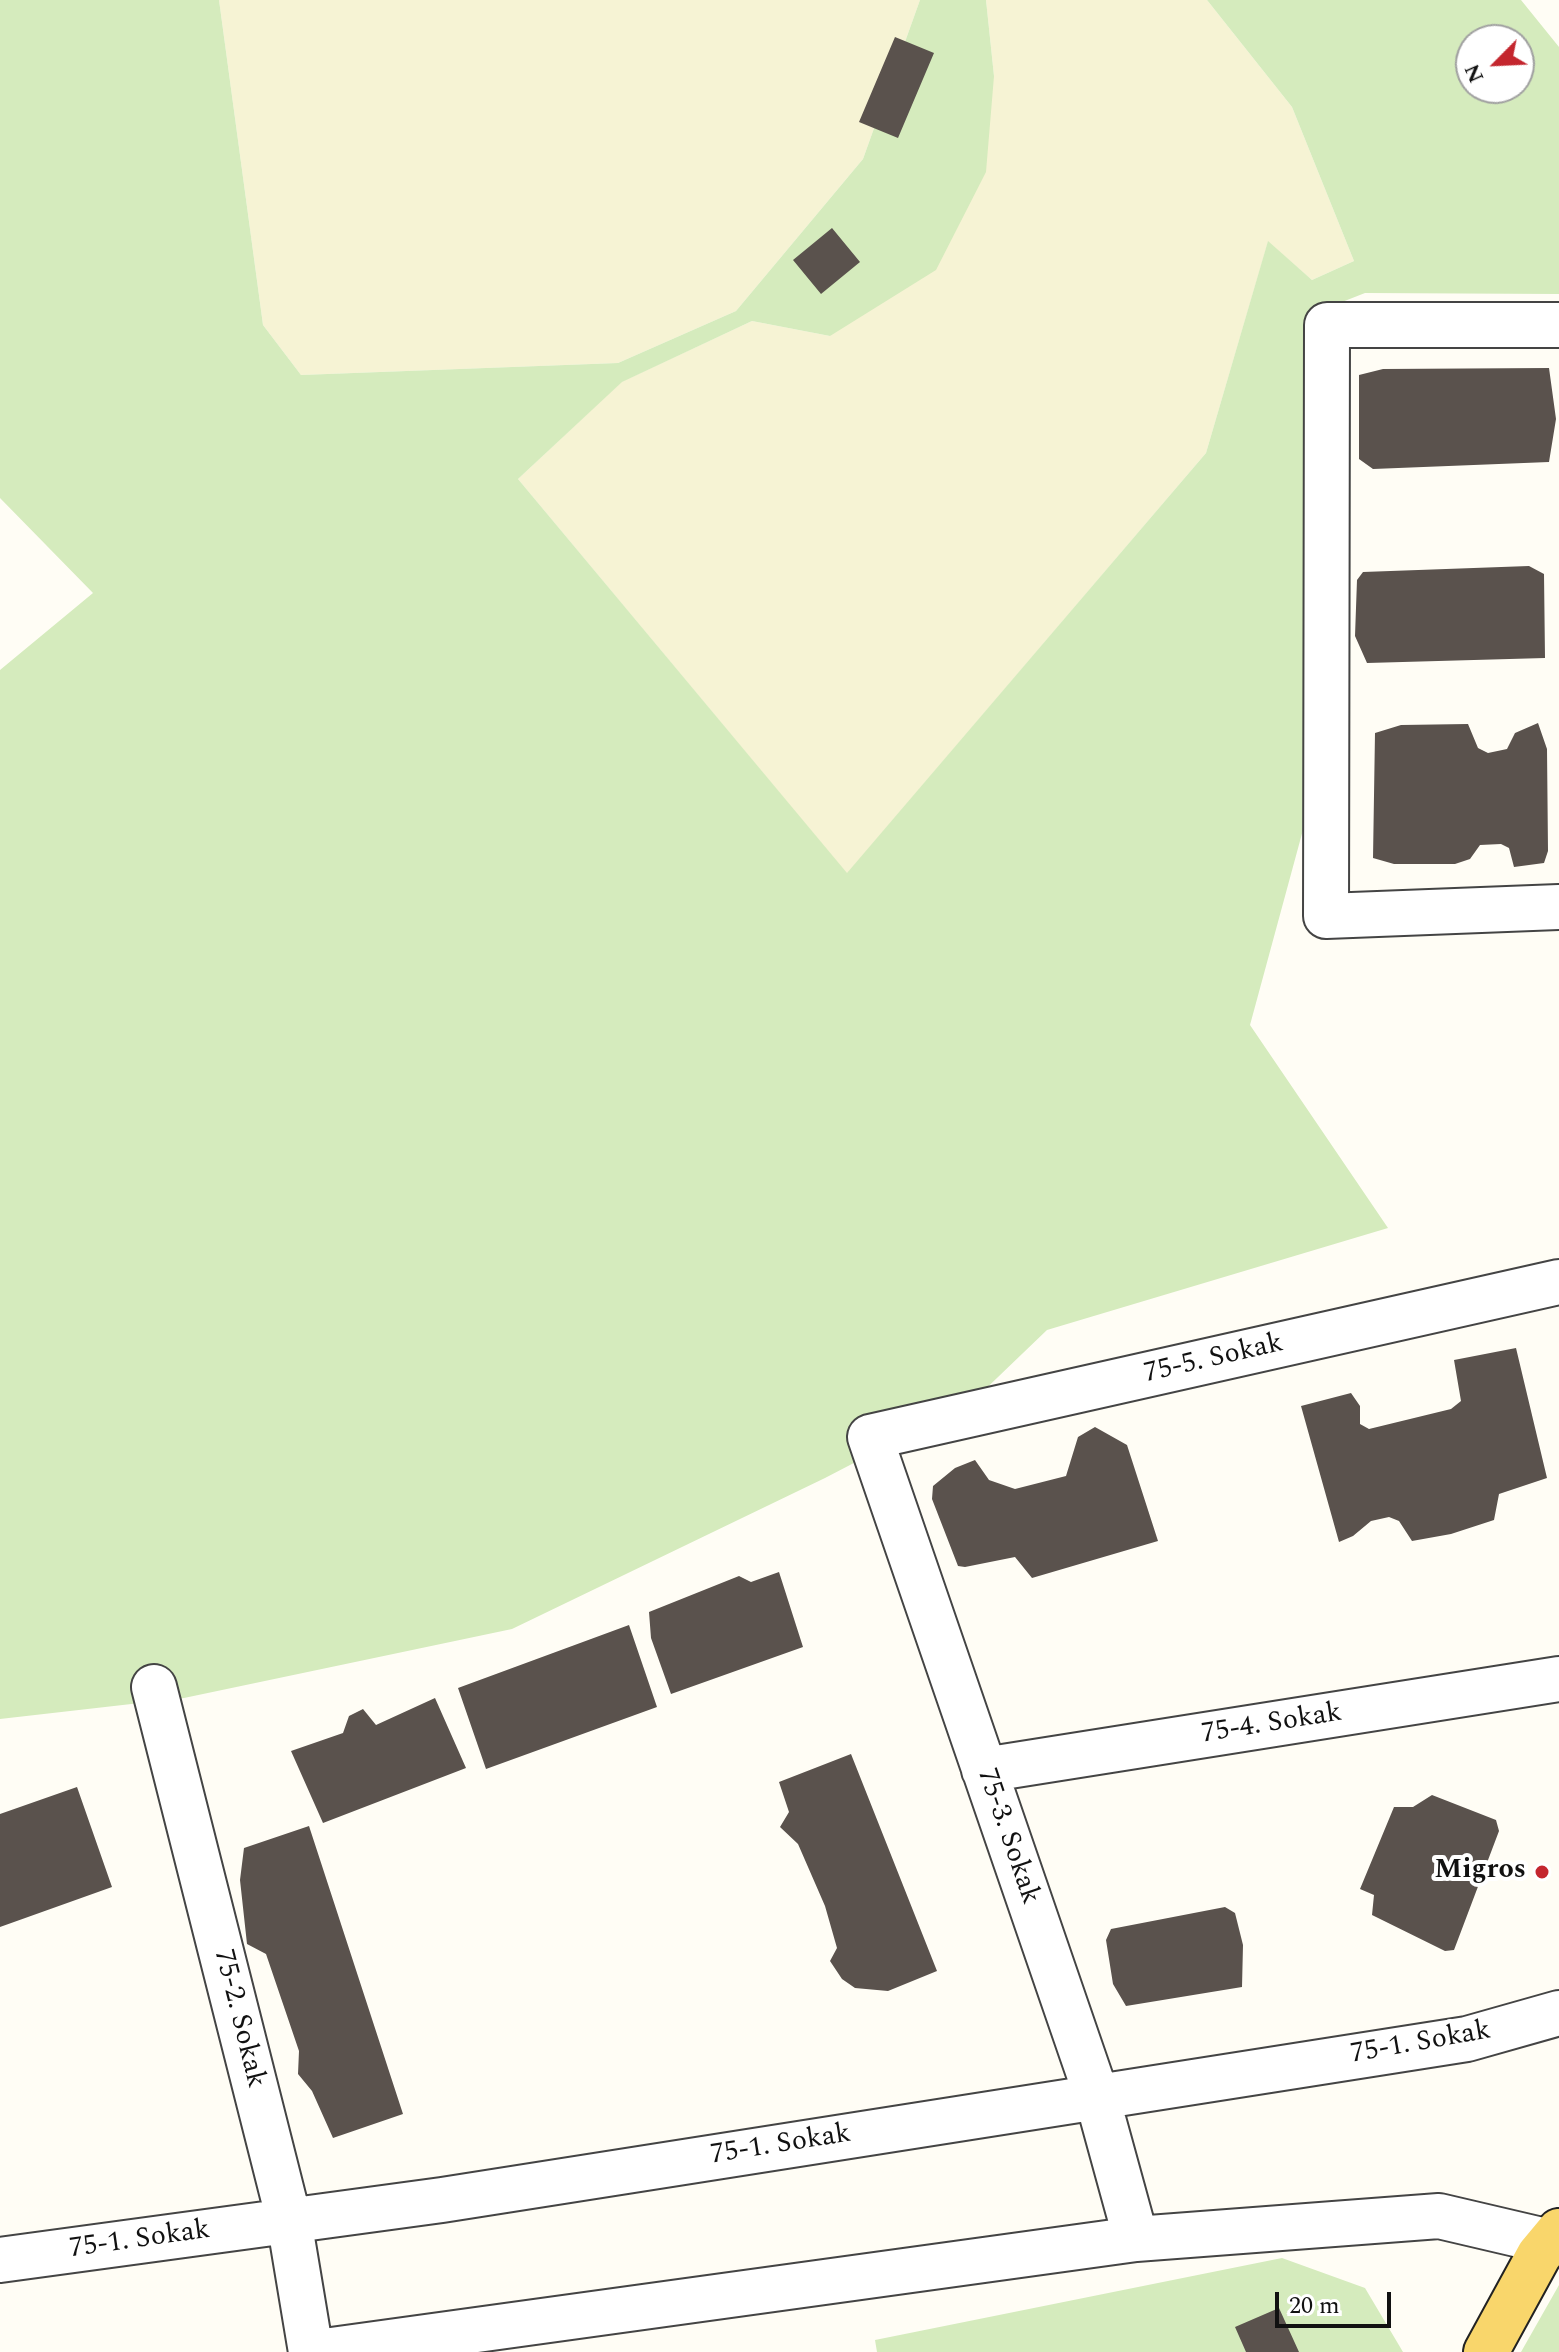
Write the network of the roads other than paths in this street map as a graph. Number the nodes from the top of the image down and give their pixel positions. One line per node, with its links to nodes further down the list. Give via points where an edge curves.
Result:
1 (1559, 325): 2 (street, via 1327,325 1326,916)
2 (1559, 907)
3 (1559, 1282): 4 (street, 75-5. Sokak)
4 (870, 1437): 7 (street, 75-3. Sokak)
5 (1559, 1679): 7 (street, 75-4. Sokak)
6 (154, 1687): 10 (street, 75-2. Sokak)
7 (984, 1770): 9 (street, 75-3. Sokak)
8 (1559, 2013): 9 (street, 75-1. Sokak, via 1467,2039)
9 (1097, 2097): 10 (street, 75-1. Sokak); 12 (street, 75-3. Sokak)
10 (289, 2220): 13 (street, 75-1. Sokak); 14 (street, 75-2. Sokak)
11 (1554, 2237): 12 (street, via 1439,2216); 15 (main road)
12 (1136, 2239): 14 (street)
13 (0, 2260)
14 (314, 2352)
15 (1486, 2352)

